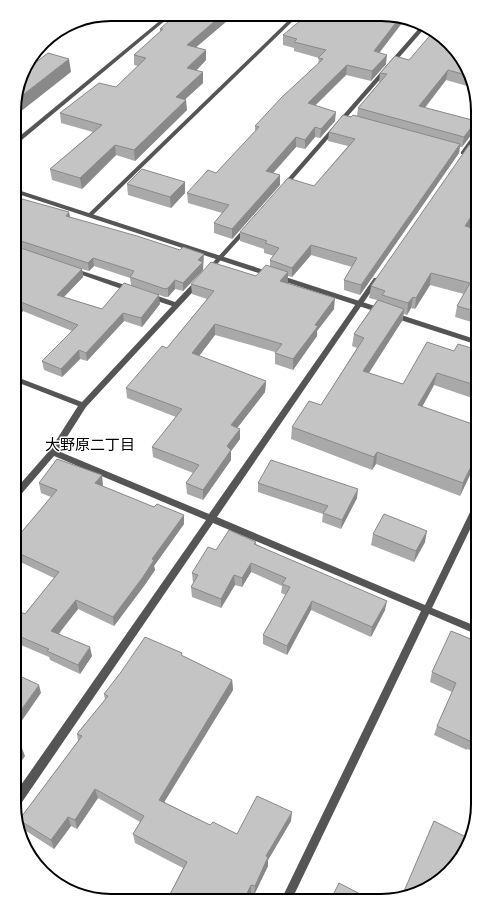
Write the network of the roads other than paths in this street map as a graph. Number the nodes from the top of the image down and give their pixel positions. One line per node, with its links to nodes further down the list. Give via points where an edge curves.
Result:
1 (162, 21): 6 (street)
2 (291, 21): 11 (street)
3 (421, 30): 4 (street)
4 (344, 118): 5 (street); 10 (street)
5 (351, 120)
6 (21, 137)
7 (471, 142): 8 (street)
8 (464, 153)
9 (21, 193): 11 (street)
10 (277, 193)
11 (90, 215): 13 (street)
12 (252, 222): 13 (street)
13 (221, 257): 16 (street); 17 (street)
14 (66, 268): 17 (street)
15 (382, 272): 16 (street)
16 (360, 304): 18 (street); 23 (street)
17 (176, 305): 20 (street)
18 (471, 340)
19 (21, 381): 20 (street)
20 (82, 405): 21 (street)
21 (53, 452): 22 (street); 23 (street)
22 (21, 489)
23 (211, 518): 25 (street); 27 (street)
24 (471, 518): 25 (street)
25 (426, 610): 26 (street); 28 (street)
26 (471, 628)
27 (21, 794)
28 (289, 894)

